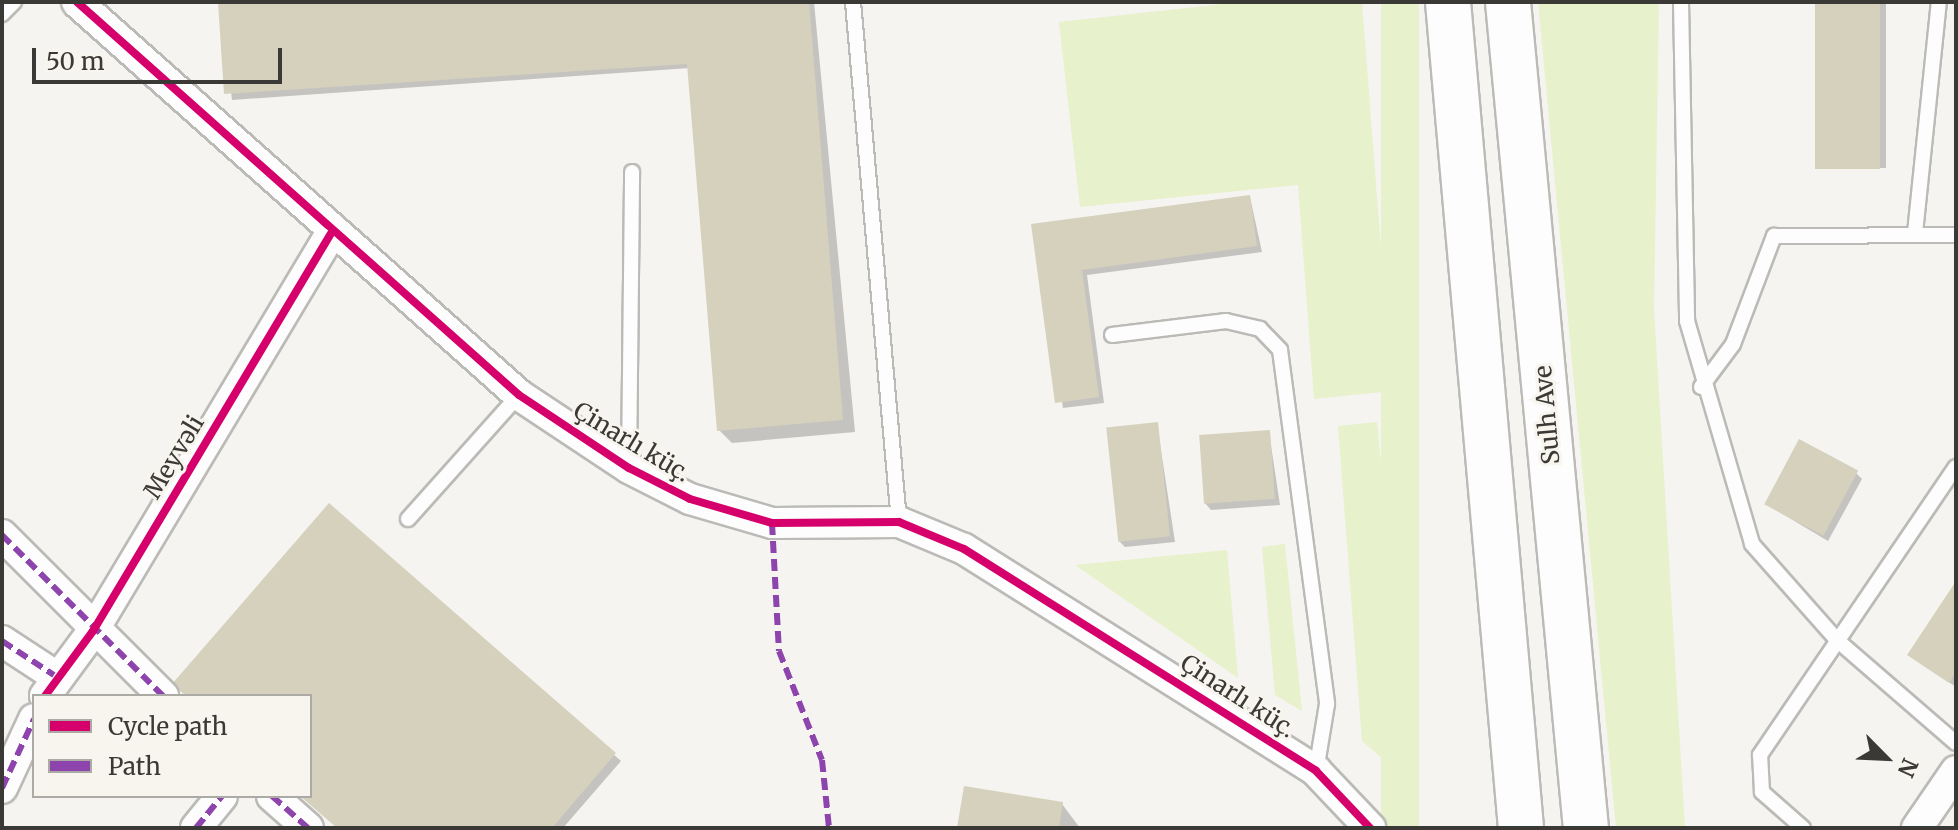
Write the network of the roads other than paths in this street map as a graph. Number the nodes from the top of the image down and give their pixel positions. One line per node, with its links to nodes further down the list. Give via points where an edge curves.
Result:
1 (14, 2): 8 (lane)
2 (77, 2): 11 (street, Çinarlı küç.)
3 (853, 2): 19 (lane)
4 (1448, 2): 36 (highway)
5 (1508, 2): 37 (highway, Sulh Ave)
6 (1681, 2): 14 (lane, via 1687,321)
7 (1939, 2): 10 (lane)
8 (2, 14)
9 (632, 172): 17 (lane)
10 (1915, 233): 12 (lane); 14 (lane, via 1774,236 1733,344)
11 (331, 234): 15 (street, Çinarlı küç.); 21 (street, Meyvəli)
12 (1956, 235)
13 (1112, 335): 28 (lane, via 1226,321 1260,329 1280,350 1327,704)
14 (1701, 387): 22 (lane, via 1752,544)
15 (519, 395): 17 (street, Çinarlı küç.); 18 (lane)
16 (1956, 467): 22 (lane)
17 (629, 468): 19 (street, Çinarlı küç., via 690,499 772,523)
18 (408, 519)
19 (899, 522): 28 (street, Çinarlı küç., via 1008,572)
20 (2, 535): 21 (street)
21 (93, 631): 24 (street, Meyvəli); 25 (street)
22 (1837, 640): 27 (lane); 38 (lane, via 1760,755 1756,773 1773,805)
23 (2, 641): 24 (street)
24 (49, 686)
25 (161, 694)
26 (32, 723): 30 (street)
27 (1956, 743)
28 (1316, 771): 35 (street, Çinarlı küç.)
29 (1956, 771): 39 (street)
30 (2, 788)
31 (220, 798): 33 (street)
32 (274, 798): 34 (street)
33 (196, 828)
34 (308, 828)
35 (1370, 828)
36 (1521, 828)
37 (1586, 828)
38 (1803, 828)
39 (1917, 828)

